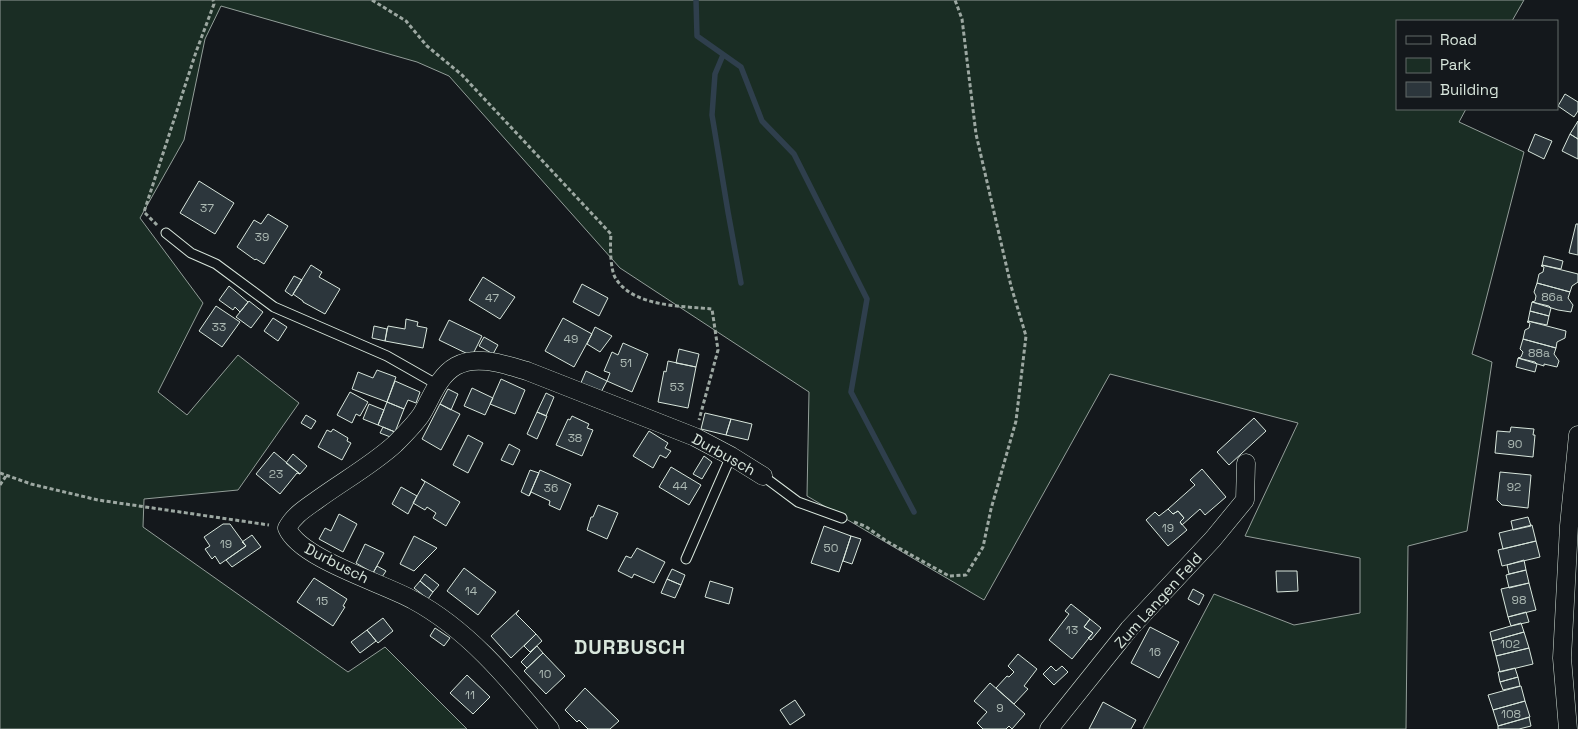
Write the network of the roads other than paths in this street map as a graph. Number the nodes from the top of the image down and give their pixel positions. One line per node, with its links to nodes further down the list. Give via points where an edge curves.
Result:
1 (166, 234): 2 (lane, via 191,253 216,264 274,307 387,356)
2 (438, 385): 4 (street, Durbusch, via 445,375 465,362 501,363 695,437); 10 (street, Durbusch, via 420,416 396,443 291,519 287,528 294,540 308,550 410,598 446,621 468,638 510,681)
3 (1578, 435): 9 (street)
4 (731, 456): 6 (street, Durbusch); 8 (lane)
5 (1246, 463): 11 (street, Zum Langen Feld, via 1245,500 1129,629)
6 (763, 476): 7 (lane, via 798,502)
7 (842, 518)
8 (686, 559)
9 (1572, 591): 12 (street, via 1562,658)
10 (550, 729)
11 (1049, 729)
12 (1568, 729)

